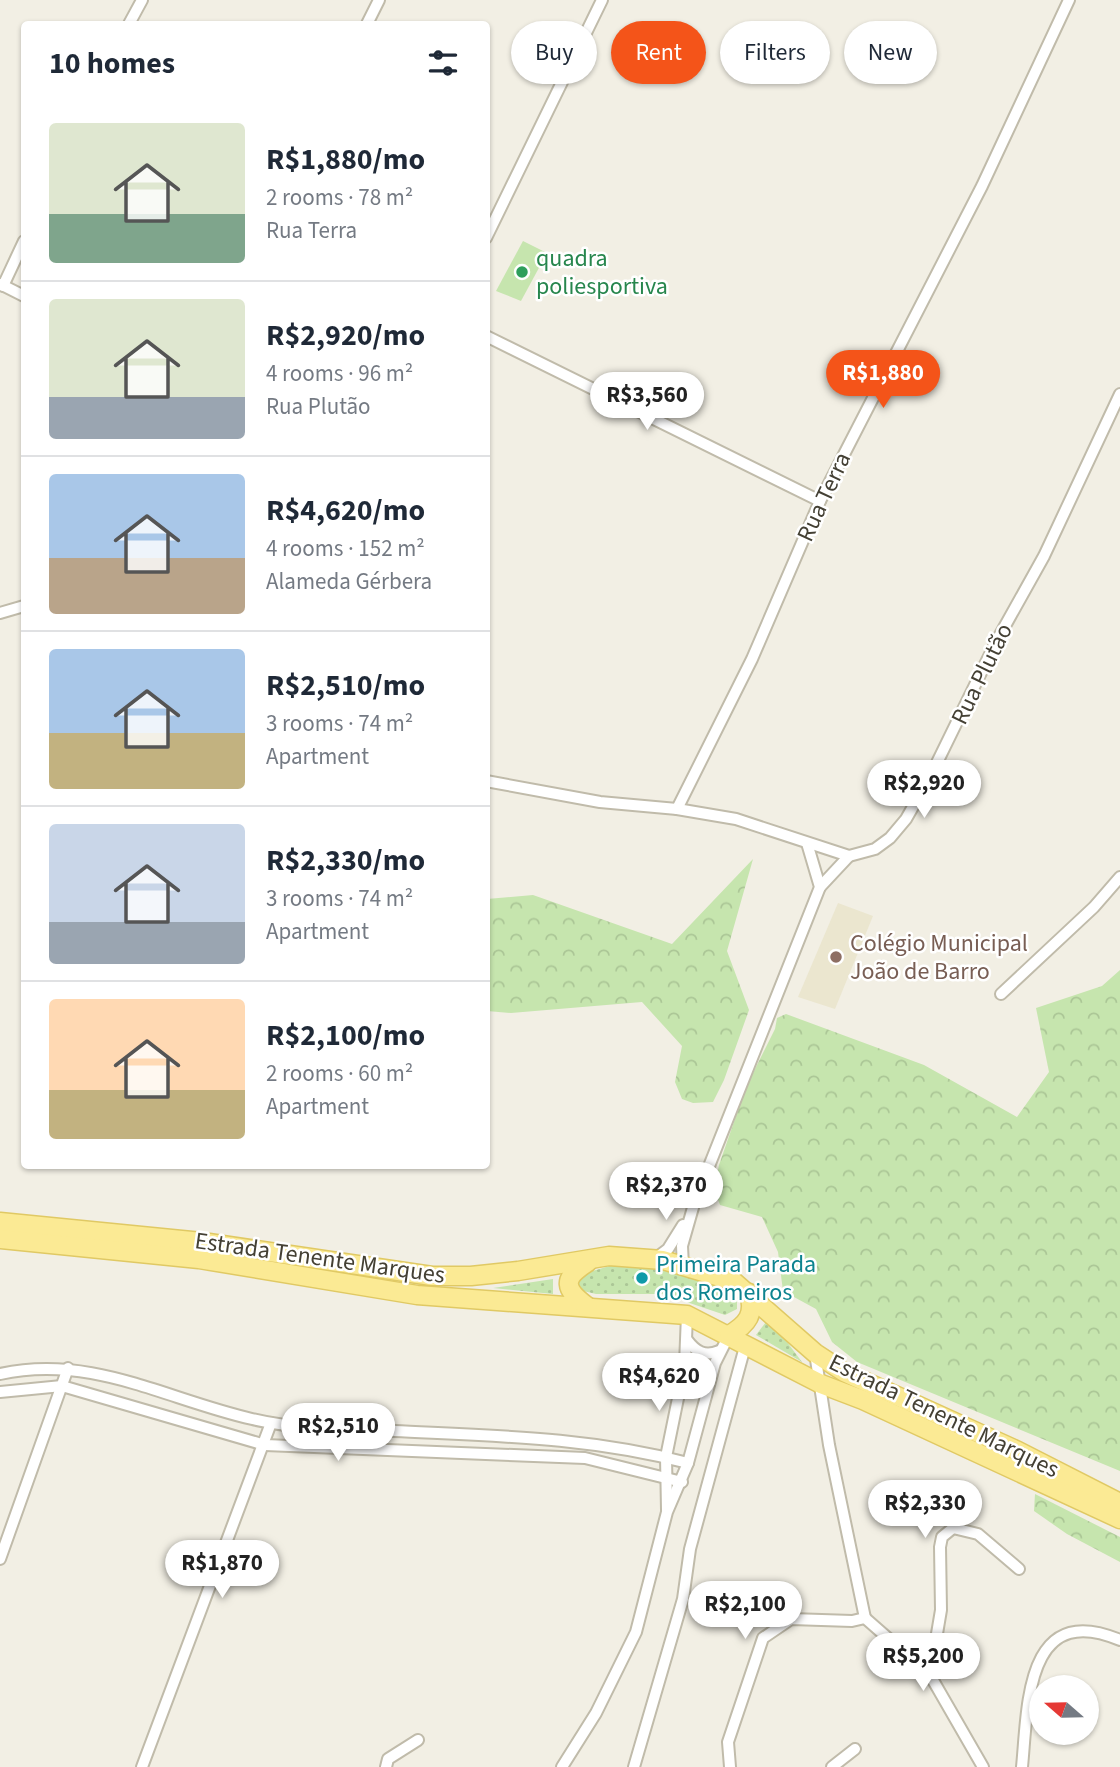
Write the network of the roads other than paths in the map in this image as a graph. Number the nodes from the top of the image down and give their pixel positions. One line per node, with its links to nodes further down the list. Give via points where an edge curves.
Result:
1 (142, 0): 5 (street)
2 (379, 0): 6 (street)
3 (602, 0): 7 (street)
4 (1069, 0): 13 (street, Rua Terra, via 982,186)
5 (131, 21)
6 (368, 21)
7 (490, 230)
8 (21, 247): 9 (street)
9 (2, 285): 10 (street)
10 (21, 294)
11 (490, 338): 13 (street)
12 (1120, 394): 19 (street, Rua Plutão, via 1044,556 906,819 875,849)
13 (820, 501): 17 (street, Rua Terra, via 752,659)
14 (21, 607): 15 (street)
15 (0, 613)
16 (490, 782): 17 (street, via 600,802)
17 (677, 809): 18 (street, via 736,819)
18 (807, 843): 19 (street); 21 (street)
19 (849, 856): 21 (street)
20 (1120, 877): 22 (street)
21 (820, 887): 23 (street)
22 (1001, 994)
23 (694, 1204): 26 (street, via 673,1243); 28 (street, via 682,1246)
24 (0, 1222): 27 (main road, Estrada Tenente Marques, via 202,1242 432,1276 471,1276)
25 (0, 1238): 30 (main road, Estrada Tenente Marques, via 199,1259 417,1295)
26 (655, 1258): 27 (main road, Estrada Tenente Marques, via 625,1255); 28 (main road, Estrada Tenente Marques)
27 (592, 1260): 30 (main road, via 570,1276 568,1284 571,1293)
28 (683, 1266): 29 (main road, Estrada Tenente Marques, via 733,1280)
29 (749, 1293): 32 (main road, via 747,1323); 36 (main road, Estrada Tenente Marques)
30 (588, 1307): 31 (main road, Estrada Tenente Marques)
31 (687, 1315): 32 (main road, Estrada Tenente Marques); 33 (street)
32 (730, 1335): 34 (main road, Estrada Tenente Marques); 35 (street)
33 (687, 1340): 35 (street, via 698,1352); 44 (street)
34 (746, 1343): 39 (main road, Estrada Tenente Marques); 61 (street, via 690,1549 683,1599)
35 (719, 1351): 45 (street)
36 (815, 1353): 39 (street); 48 (main road, Estrada Tenente Marques, via 844,1372)
37 (68, 1368): 38 (street); 40 (street); 42 (street, via 126,1380 196,1405)
38 (0, 1374)
39 (821, 1384): 50 (main road, Estrada Tenente Marques); 53 (street)
40 (62, 1386): 41 (street); 43 (street); 51 (street)
41 (0, 1392)
42 (271, 1423): 43 (street); 44 (street, via 554,1439)
43 (265, 1445): 46 (street, via 585,1458); 58 (street)
44 (666, 1457): 45 (street); 46 (street)
45 (688, 1463): 47 (street)
46 (666, 1477): 47 (street); 49 (street)
47 (682, 1482): 49 (street)
48 (1120, 1503)
49 (667, 1512): 60 (street, via 646,1600 624,1661)
50 (1120, 1520)
51 (0, 1559)
52 (1019, 1569): 55 (street, via 969,1530 953,1528 942,1537 941,1610)
53 (864, 1618): 55 (street); 62 (street, via 791,1619 763,1639 728,1742)
54 (1120, 1640): 65 (street, via 1085,1631 1060,1637 1044,1652 1031,1679)
55 (930, 1675): 64 (street)
56 (418, 1740): 59 (street, via 388,1759)
57 (855, 1749): 63 (street)
58 (142, 1767)
59 (386, 1767)
60 (562, 1767)
61 (634, 1767)
62 (730, 1767)
63 (832, 1767)
64 (983, 1767)
65 (1023, 1767)

